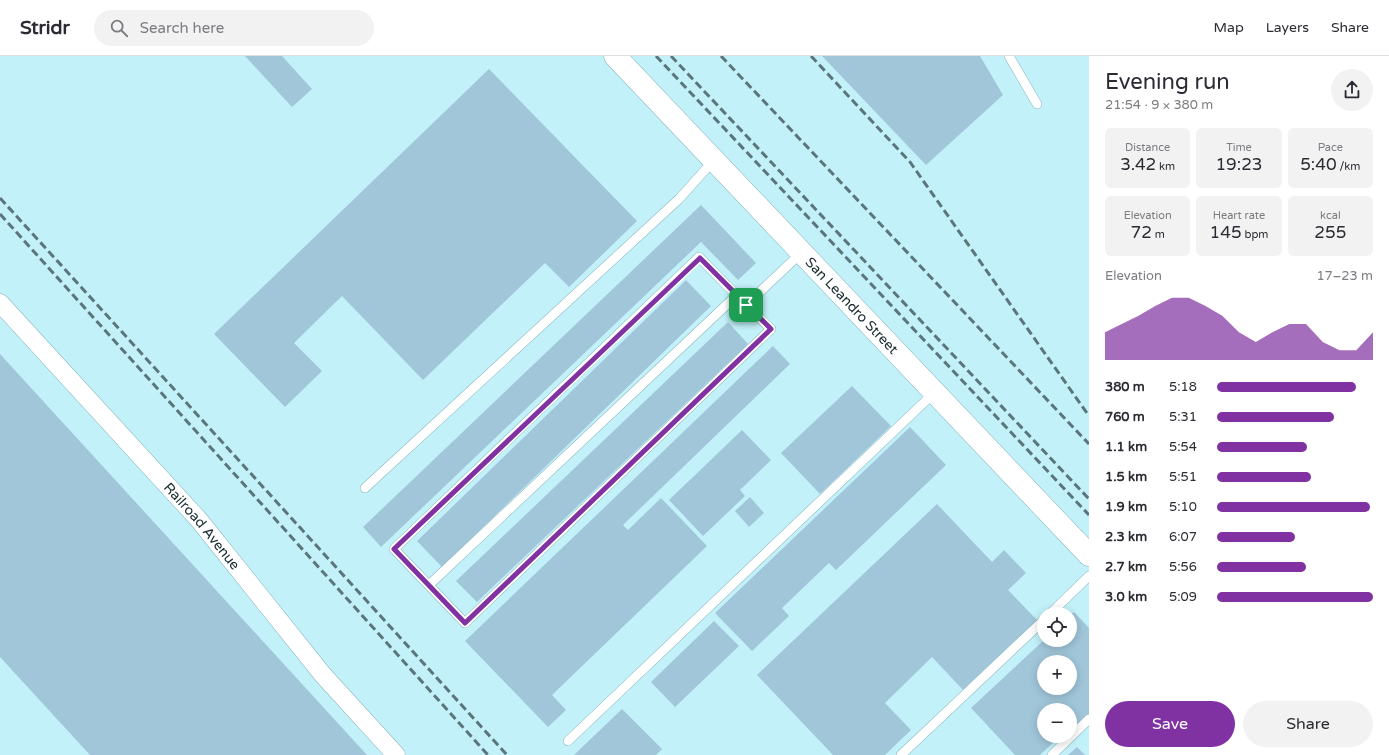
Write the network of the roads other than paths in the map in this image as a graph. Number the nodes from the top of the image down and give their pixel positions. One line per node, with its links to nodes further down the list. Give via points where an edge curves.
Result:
1 (615, 56): 4 (main road, San Leandro Street)
2 (1009, 56): 3 (lane)
3 (1037, 104)
4 (714, 159): 5 (main road, San Leandro Street); 10 (lane, via 680,199)
5 (802, 251): 8 (lane); 9 (main road, San Leandro Street)
6 (737, 295): 8 (lane); 13 (lane); 13 (lane, via 700,258 394,549)
7 (0, 303): 18 (street, Railroad Avenue, via 199,520 323,675)
8 (746, 305): 13 (lane, via 771,329 465,623)
9 (935, 392): 11 (main road, San Leandro Street); 17 (lane)
10 (365, 488)
11 (1089, 555)
12 (1089, 576): 14 (lane)
13 (429, 585)
14 (1057, 607)
15 (1037, 627): 19 (lane)
16 (1089, 719): 20 (lane)
17 (568, 741)
18 (396, 755)
19 (901, 755)
20 (1052, 755)

